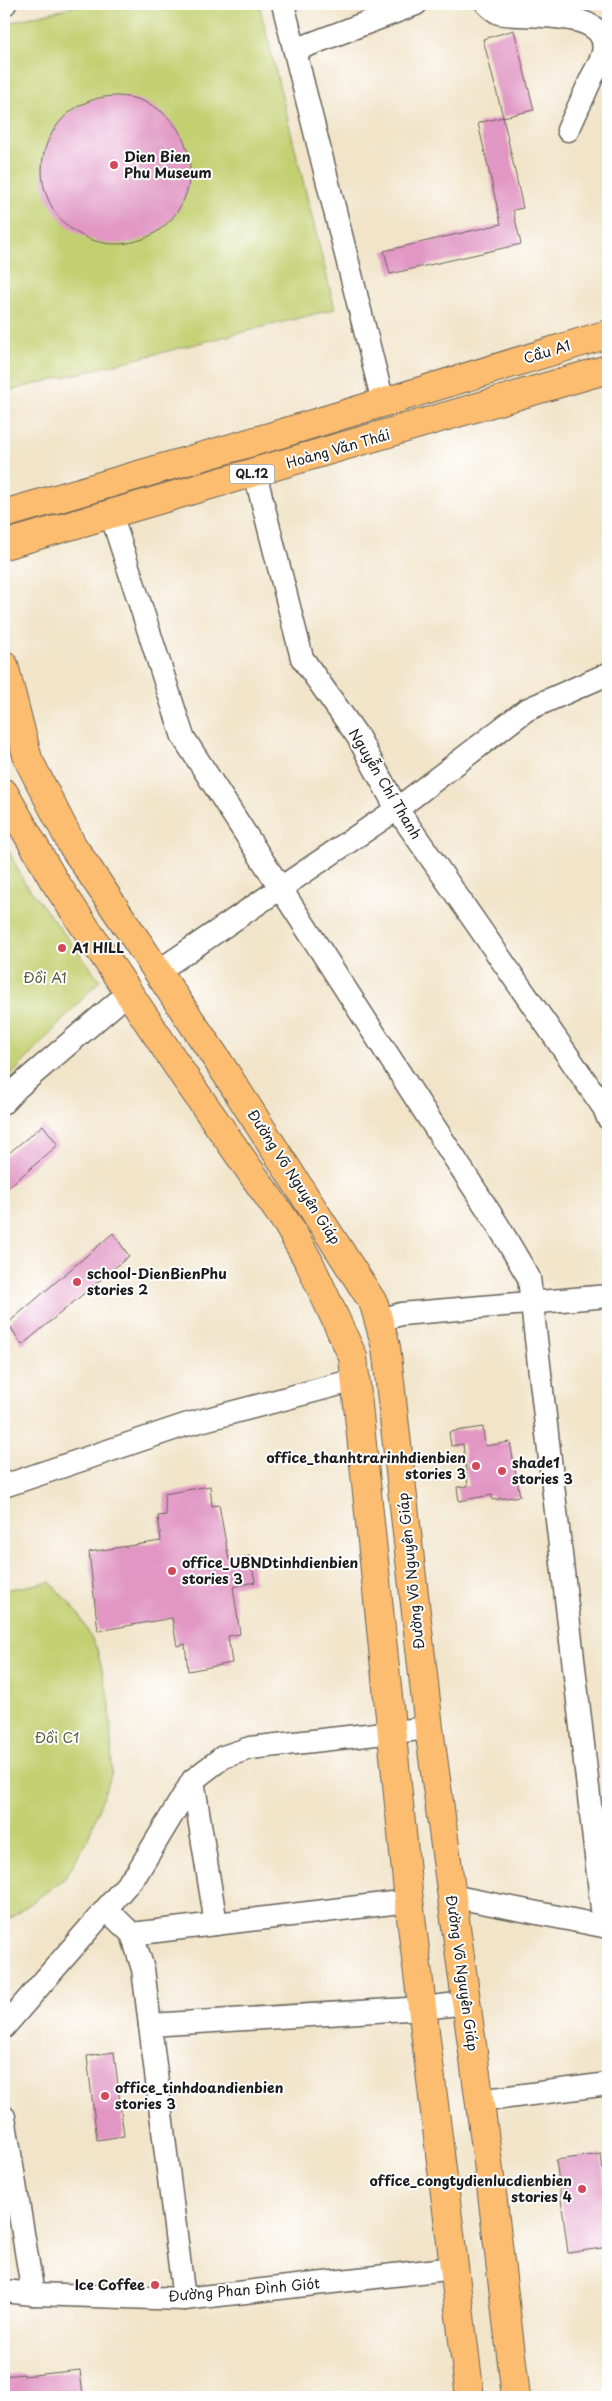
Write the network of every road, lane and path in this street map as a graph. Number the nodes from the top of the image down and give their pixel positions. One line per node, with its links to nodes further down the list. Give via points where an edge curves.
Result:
1 (283, 4): 4 (street)
2 (416, 4): 4 (street)
3 (487, 4): 5 (street, via 496,12 546,14 599,30 604,38 604,52)
4 (295, 50): 8 (street)
5 (568, 130)
6 (608, 334): 8 (highway, Cầu A1 / QL.12)
7 (608, 369): 11 (highway, Hoàng Văn Thái / QL.12)
8 (383, 402): 9 (highway, QL.12)
9 (273, 436): 10 (highway, QL.12); 11 (highway)
10 (218, 451): 11 (highway); 12 (highway, QL.12)
11 (255, 473): 13 (highway, Hoàng Văn Thái / QL.12); 18 (street, Nguyễn Chí Thanh, via 302,658 358,737)
12 (4, 514)
13 (111, 514): 14 (highway, Hoàng Văn Thái / QL.12); 19 (street, via 183,736)
14 (4, 545)
15 (4, 665): 20 (highway, Đường Võ Nguyên Giáp, via 28,759 48,803 72,845)
16 (608, 674): 18 (street, via 526,710)
17 (4, 793): 21 (highway, via 53,878)
18 (398, 809): 19 (street); 23 (street, Nguyễn Chí Thanh)
19 (280, 889): 20 (street); 25 (street, via 499,1227 529,1278)
20 (157, 972): 21 (highway); 26 (highway, Đường Võ Nguyên Giáp, via 336,1242 374,1304)
21 (128, 993): 22 (street); 27 (highway, via 288,1225 353,1356)
22 (4, 1102)
23 (608, 1118)
24 (608, 1296): 25 (street)
25 (532, 1304): 26 (street, via 401,1314); 38 (street)
26 (378, 1320): 29 (highway, Đường Võ Nguyên Giáp, via 386,1347)
27 (355, 1380): 28 (street, via 185,1425); 30 (highway)
28 (4, 1486)
29 (411, 1570): 30 (highway); 31 (highway, Đường Võ Nguyên Giáp)
30 (374, 1574): 32 (highway)
31 (429, 1728): 32 (street); 34 (highway, Đường Võ Nguyên Giáp)
32 (390, 1731): 33 (street, via 250,1748 223,1757); 35 (highway)
33 (193, 1780): 36 (street, via 137,1874); 37 (street)
34 (451, 1896): 35 (highway); 38 (street); 40 (highway, Đường Võ Nguyên Giáp)
35 (409, 1901): 37 (street); 41 (highway)
36 (106, 1908): 39 (street); 43 (street)
37 (216, 1924): 39 (street)
38 (606, 1926)
39 (132, 1934): 42 (street, via 143,1969)
40 (466, 2003): 41 (street); 45 (highway, Đường Võ Nguyên Giáp)
41 (423, 2008): 42 (street); 47 (highway)
42 (150, 2025): 50 (street)
43 (4, 2027)
44 (608, 2084): 45 (street)
45 (479, 2101): 52 (highway, Đường Võ Nguyên Giáp)
46 (4, 2118): 49 (street)
47 (454, 2268): 50 (street, Đường Phan Đình Giót); 51 (highway)
48 (4, 2291): 49 (street, Đường Phan Đình Giót)
49 (33, 2294): 50 (street, Đường Phan Đình Giót)
50 (184, 2299)
51 (470, 2397)
52 (516, 2397)

